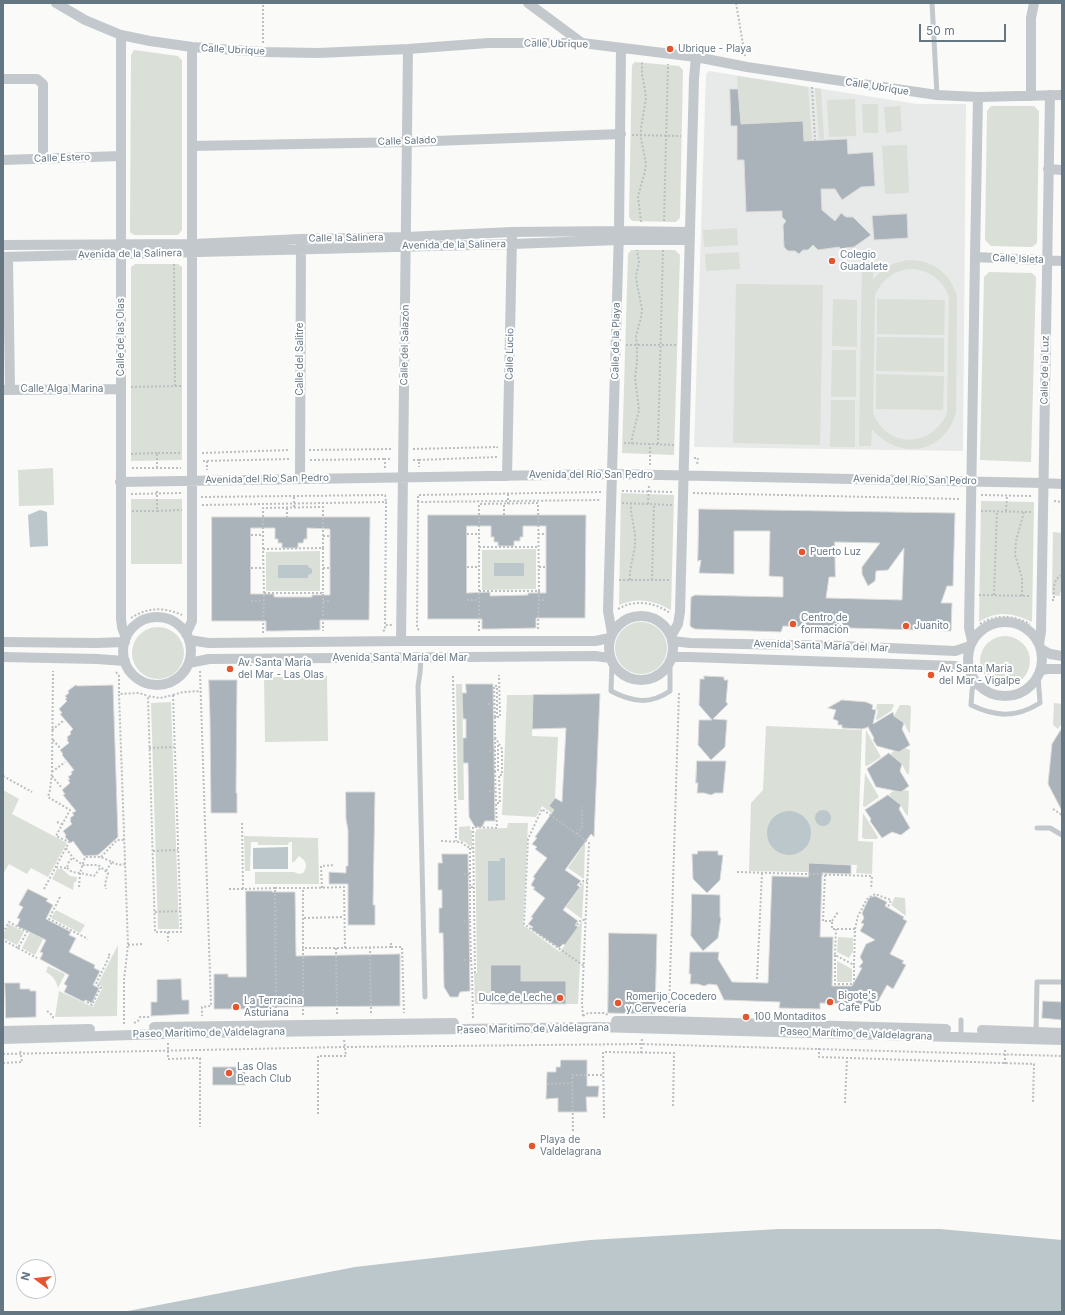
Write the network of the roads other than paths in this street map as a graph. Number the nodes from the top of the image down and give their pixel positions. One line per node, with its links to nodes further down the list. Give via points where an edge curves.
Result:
1 (56, 3): 5 (street, Calle Ubrique, via 85,20)
2 (528, 3): 6 (street)
3 (932, 3): 12 (lane)
4 (1034, 3): 14 (street, via 1031,18)
5 (121, 35): 7 (street, Calle Ubrique); 20 (street, Calle de las Olas)
6 (582, 44): 8 (street, Calle Ubrique); 9 (street, Calle Ubrique, via 488,43)
7 (192, 47): 9 (street, Calle Ubrique, via 318,53); 19 (street)
8 (621, 48): 10 (street, Calle Ubrique); 17 (street, Calle de la Playa)
9 (408, 49): 18 (street, Calle del Salazón)
10 (696, 57): 12 (street, Calle Ubrique); 27 (street)
11 (3, 79): 21 (street, via 37,79 43,84)
12 (937, 95): 16 (street, Calle Ubrique)
13 (1062, 95): 15 (street, Calle Ubrique)
14 (1030, 96): 15 (street, Calle Ubrique); 16 (street, Calle Ubrique)
15 (1050, 96): 23 (street, Calle de la Luz)
16 (978, 97): 35 (street)
17 (625, 135): 18 (street, Calle Salado); 26 (street, Calle de la Playa)
18 (408, 142): 19 (street, Calle Salado); 28 (street, Calle del Salazón)
19 (192, 146): 32 (street)
20 (121, 156): 21 (street, Calle Estero); 33 (street, Calle de las Olas)
21 (44, 159): 22 (street, Calle Estero)
22 (3, 160)
23 (1048, 169): 24 (street); 36 (street, Calle de la Luz)
24 (1062, 170)
25 (512, 232): 26 (street); 28 (street); 30 (street, Calle Lucio)
26 (619, 235): 27 (street, Avenida de la Salinera); 30 (street, Avenida de la Salinera); 40 (street, Calle de la Playa)
27 (690, 236): 41 (street, via 680,445)
28 (406, 242): 29 (street, Avenida de la Salinera); 30 (street, Avenida de la Salinera); 43 (street, Calle del Salazón)
29 (301, 244): 32 (street, Avenida de la Salinera); 44 (street, Calle del Salitre)
30 (512, 244): 42 (street, Calle Lucio)
31 (3, 245): 33 (street)
32 (193, 248): 33 (street); 45 (street)
33 (121, 250): 34 (street, Avenida de la Salinera); 38 (street, Calle de las Olas)
34 (5, 257): 39 (street)
35 (975, 257): 36 (street, Calle Isleta); 46 (street)
36 (1048, 260): 37 (street, Calle Isleta); 48 (street, Calle de la Luz)
37 (1062, 261)
38 (125, 388): 39 (street, Calle Alga Marina); 47 (street, Calle de las Olas)
39 (7, 390)
40 (613, 474): 41 (street, Avenida del Río San Pedro); 42 (street, Avenida del Río San Pedro); 50 (street, Calle de la Playa)
41 (684, 475): 46 (street, Avenida del Río San Pedro); 52 (street, via 679,505 680,612)
42 (507, 476): 43 (street, Avenida del Río San Pedro)
43 (403, 477): 44 (street, Avenida del Río San Pedro); 54 (street, Calle del Salazón)
44 (300, 479): 45 (street, Avenida del Río San Pedro)
45 (193, 481): 47 (street, Avenida del Río San Pedro); 51 (street, via 192,621)
46 (972, 481): 48 (street, Avenida del Río San Pedro); 56 (street)
47 (120, 482): 53 (street, Calle de las Olas, via 121,619)
48 (1043, 483): 49 (street, Avenida del Río San Pedro); 57 (street, Calle de la Luz)
49 (1062, 484)
50 (611, 636): 52 (street, via 624,620 642,615 659,621); 54 (street, Avenida Santa María del Mar, via 595,641); 62 (street, via 608,648)
51 (188, 637): 53 (street, via 179,625 160,617 139,622 131,629); 54 (street, Avenida Santa María del Mar, via 209,643); 64 (street, via 191,656)
52 (672, 638): 56 (street, Avenida Santa María del Mar, via 690,643 955,651); 61 (street)
53 (125, 640): 55 (street, via 97,644); 63 (street)
54 (401, 641)
55 (3, 642)
56 (971, 644): 57 (street, via 979,632 989,625 1012,622 1023,626); 66 (street, via 967,662)
57 (1040, 646): 58 (street, via 1050,654); 67 (street, via 1042,660)
58 (1062, 656)
59 (3, 657): 63 (street, via 97,658)
60 (421, 658): 62 (street, Avenida Santa María del Mar, via 595,656); 64 (street, Avenida Santa María del Mar, via 209,659); 72 (lane, via 418,686)
61 (671, 659): 62 (street, via 658,675 641,680 624,676); 62 (lane, via 670,691 652,700 640,701 611,691); 66 (street, Avenida Santa María del Mar, via 689,656 955,666)
62 (611, 660)
63 (125, 661): 64 (street, via 131,674 139,680 160,685 170,683 179,677)
64 (189, 663)
65 (1062, 669): 67 (street, via 1048,669)
66 (969, 670): 68 (street)
67 (1039, 673): 68 (street, via 1031,687 1020,694 1008,697 995,696 983,690); 68 (lane, via 1040,703 1017,714 993,714 971,706)
68 (974, 681)
69 (1037, 828): 70 (lane, via 1050,828)
70 (1062, 835)
71 (1062, 982): 76 (lane, via 1037,982)
72 (425, 997)
73 (961, 1029): 74 (street, Paseo Marítimo de Valdelagrana, via 596,1021); 76 (street, Paseo Marítimo de Valdelagrana); 77 (street, Paseo Marítimo de Valdelagrana, via 596,1027 198,1033)
74 (3, 1031)
75 (1062, 1033): 76 (street, Paseo Marítimo de Valdelagrana)
76 (1036, 1035): 78 (street, Paseo Marítimo de Valdelagrana)
77 (3, 1039)
78 (1062, 1040)

